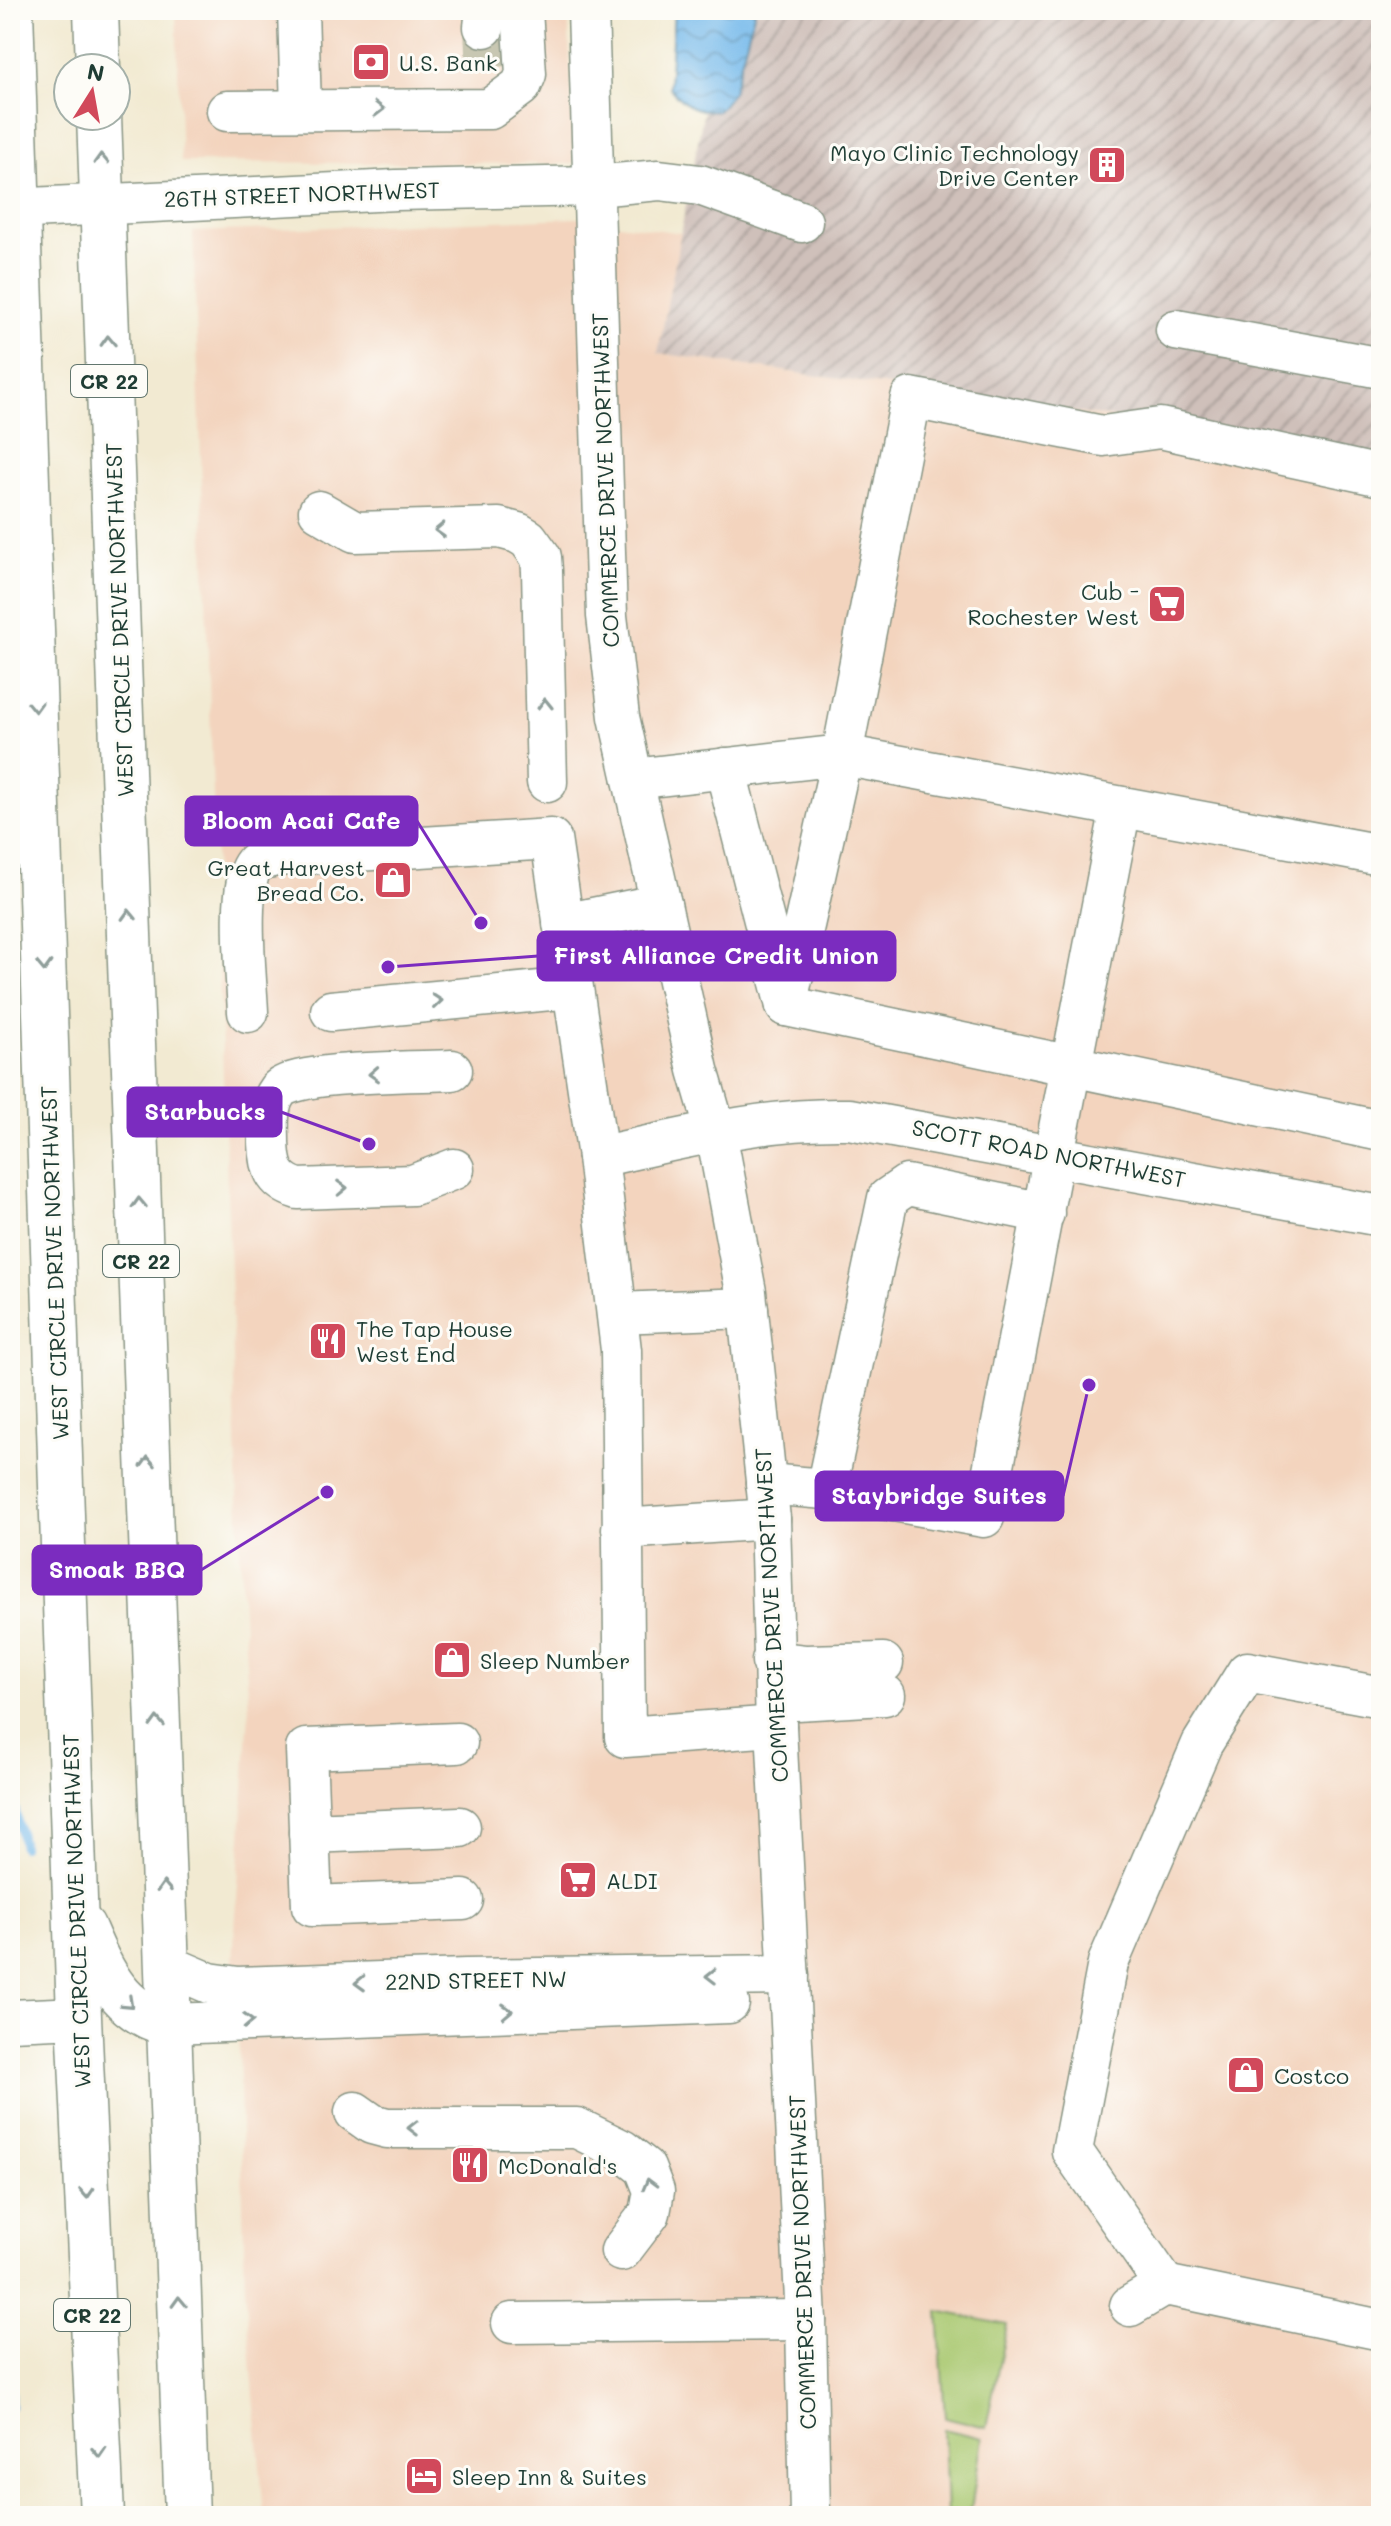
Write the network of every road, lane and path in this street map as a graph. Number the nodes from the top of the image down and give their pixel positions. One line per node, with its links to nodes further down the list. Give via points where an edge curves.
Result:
1 (11, 10): 14 (main road, WEST CIRCLE DRIVE NORTHWEST / CR 22)
2 (96, 10): 6 (main road)
3 (298, 10): 8 (street)
4 (522, 10): 9 (street, via 526,74 521,86 490,109)
5 (588, 10): 12 (street, COMMERCE DRIVE NORTHWEST)
6 (97, 52)
7 (486, 77): 9 (street)
8 (301, 109): 9 (street, one-way to 9); 10 (street)
9 (454, 110)
10 (227, 111)
11 (100, 132): 13 (main road, WEST CIRCLE DRIVE NORTHWEST / CR 22, one-way to 11)
12 (595, 186): 13 (street, 26TH STREET NORTHWEST); 15 (street, 26TH STREET NORTHWEST, via 659,180 700,185); 22 (street, COMMERCE DRIVE NORTHWEST, via 607,616 619,717)
13 (102, 203): 14 (street, 26TH STREET NORTHWEST); 54 (main road, WEST CIRCLE DRIVE NORTHWEST / CR 22, one-way to 13)
14 (14, 209): 53 (main road, WEST CIRCLE DRIVE NORTHWEST / CR 22, one-way to 53)
15 (802, 222)
16 (1176, 330): 17 (street)
17 (1381, 368)
18 (1381, 476): 20 (street, via 1160,428 1103,436 911,398)
19 (319, 511): 23 (street, one-way to 19, via 541,557 528,539 499,528 355,532)
20 (842, 755): 21 (street); 24 (street); 29 (street)
21 (725, 768): 22 (street); 29 (street)
22 (633, 779): 26 (street, COMMERCE DRIVE NORTHWEST)
23 (547, 782)
24 (1121, 807): 25 (street); 32 (street)
25 (1381, 855)
26 (661, 904): 27 (street); 35 (street, COMMERCE DRIVE NORTHWEST)
27 (563, 924): 28 (street); 31 (street, via 551,839 275,856 256,862 247,877)
28 (572, 988): 30 (street, one-way to 28); 37 (street)
29 (786, 1006): 32 (street)
30 (331, 1011)
31 (248, 1012)
32 (1071, 1066): 34 (street); 36 (street)
33 (452, 1070): 38 (street, one-way to 38, via 290,1081 271,1102 269,1127 270,1166 282,1182 298,1189 413,1185)
34 (1381, 1131)
35 (716, 1132): 36 (street, SCOTT ROAD NORTHWEST, via 804,1119 849,1119); 37 (street, SCOTT ROAD NORTHWEST); 41 (street, COMMERCE DRIVE NORTHWEST)
36 (1055, 1154): 39 (street); 40 (street, SCOTT ROAD NORTHWEST)
37 (598, 1157): 42 (street)
38 (454, 1169)
39 (1044, 1213): 43 (street, via 907,1185 888,1198); 43 (street, via 984,1517)
40 (1381, 1216)
41 (748, 1308): 42 (street); 44 (street, COMMERCE DRIVE NORTHWEST)
42 (617, 1313): 45 (street)
43 (826, 1489): 44 (street)
44 (768, 1502): 45 (street); 47 (street, COMMERCE DRIVE NORTHWEST)
45 (622, 1529): 47 (street, via 625,1737)
46 (884, 1682): 47 (street, via 806,1665)
47 (776, 1693): 55 (street, COMMERCE DRIVE NORTHWEST)
48 (1381, 1697): 61 (street, via 1247,1672 1202,1744 1108,1963 1072,2151)
49 (457, 1743): 51 (street, via 306,1749)
50 (460, 1827): 51 (street)
51 (309, 1833): 52 (street, via 312,1906)
52 (463, 1900)
53 (77, 1914): 56 (main road, WEST CIRCLE DRIVE NORTHWEST / CR 22); 58 (main road, one-way to 58, via 116,1992 147,2019)
54 (167, 1965): 55 (street, 22ND STREET NW, one-way to 54, via 466,1979 238,1987 209,1983); 58 (main road, WEST CIRCLE DRIVE NORTHWEST / CR 22)
55 (790, 1988): 58 (street, 22ND STREET NW, one-way to 55); 63 (street, COMMERCE DRIVE NORTHWEST)
56 (79, 2017): 57 (street); 66 (main road, WEST CIRCLE DRIVE NORTHWEST / CR 22, one-way to 66)
57 (10, 2020)
58 (170, 2024): 67 (main road, WEST CIRCLE DRIVE NORTHWEST / CR 22, one-way to 58)
59 (355, 2112): 60 (street, one-way to 59, via 650,2213 654,2191 645,2168 622,2150 577,2128 387,2128)
60 (621, 2251)
61 (1165, 2285): 62 (street); 65 (street)
62 (1130, 2306)
63 (806, 2320): 64 (street); 68 (street, COMMERCE DRIVE NORTHWEST)
64 (512, 2323)
65 (1381, 2330)
66 (102, 2516)
67 (187, 2516)
68 (810, 2516)

